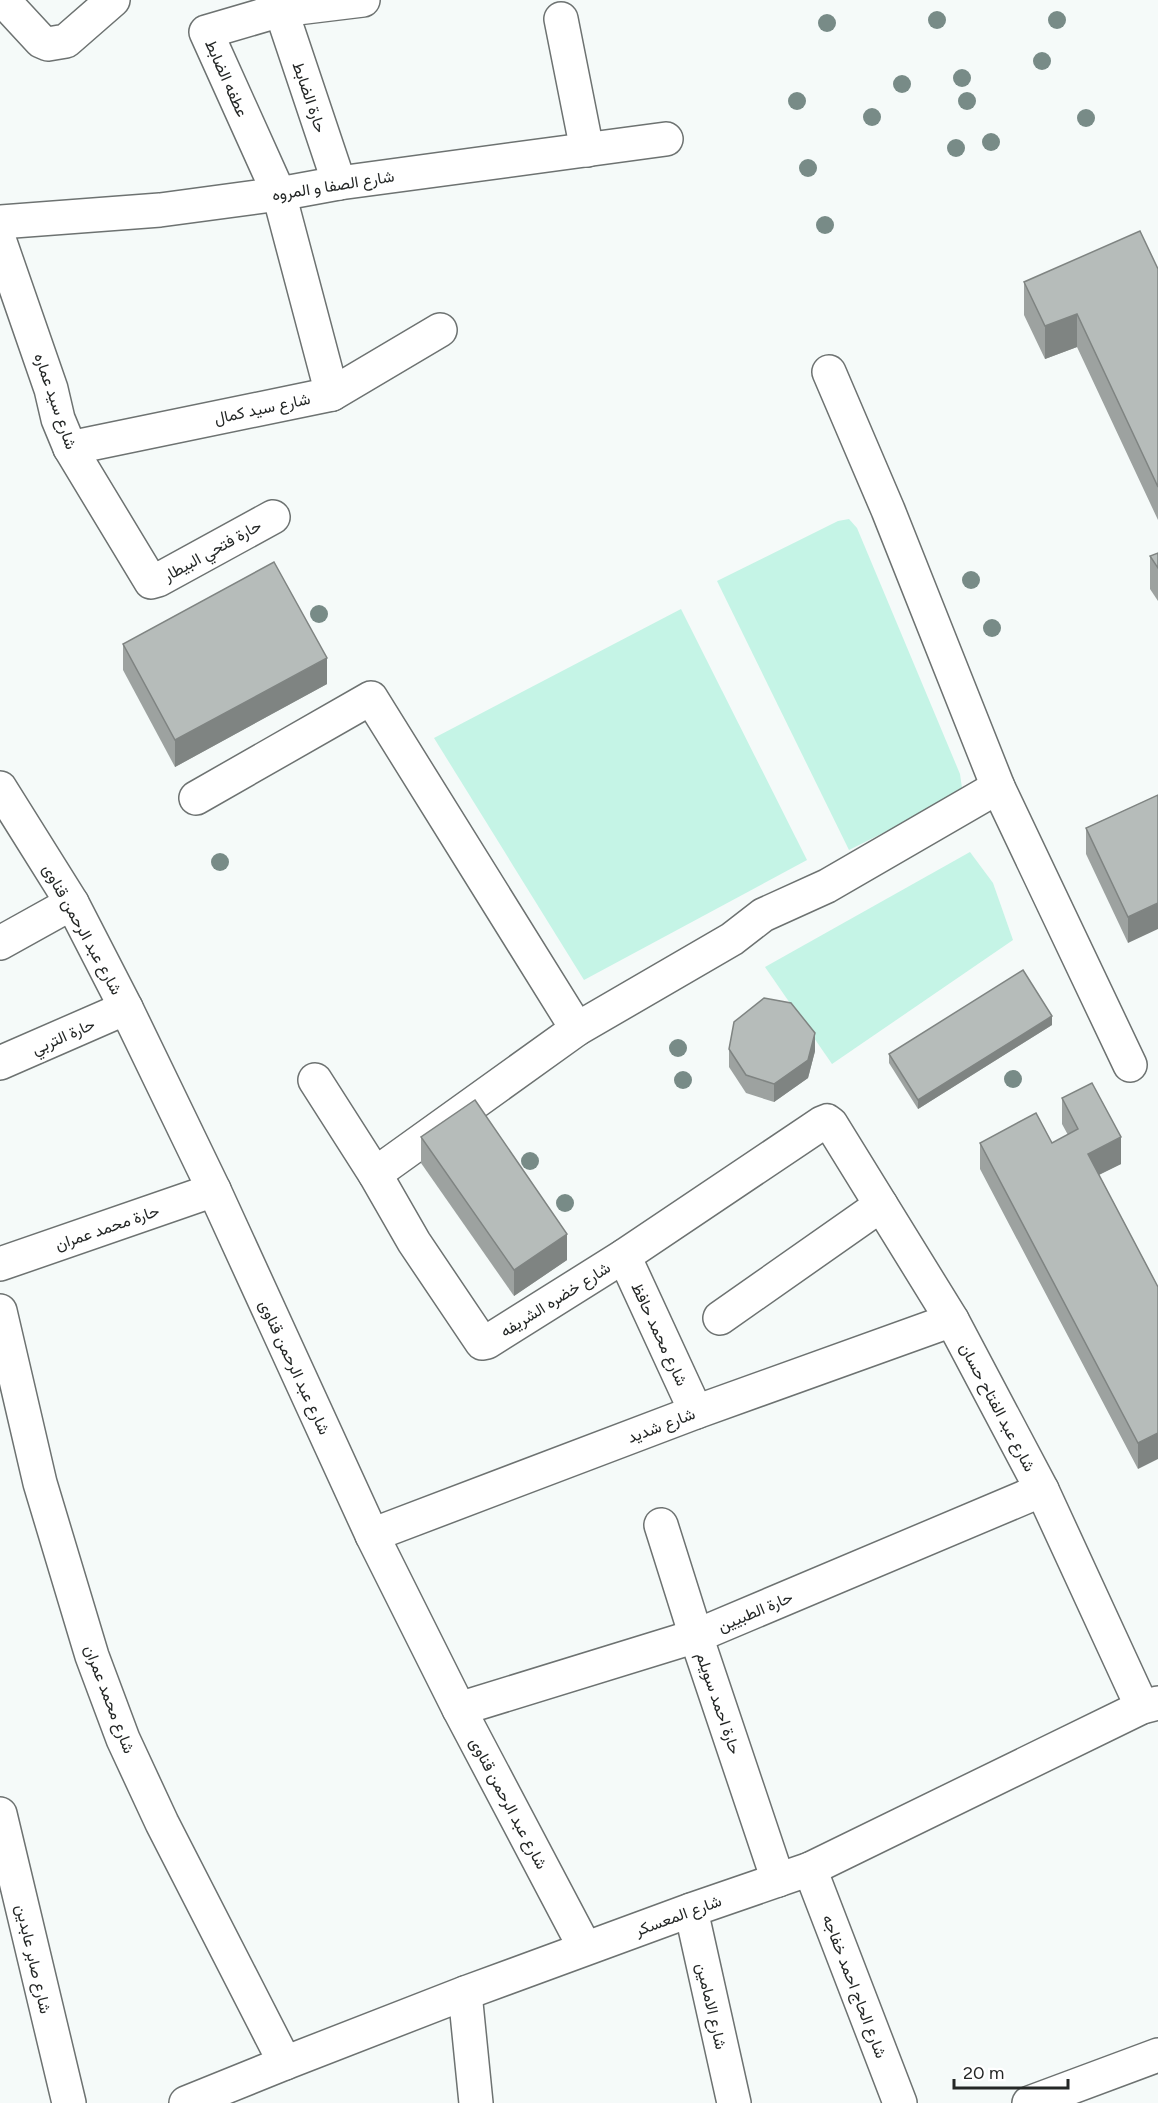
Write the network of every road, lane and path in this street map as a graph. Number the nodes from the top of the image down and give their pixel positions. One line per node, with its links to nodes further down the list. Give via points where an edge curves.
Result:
1 (3, 0): 2 (street, via 40,41 57,44 66,41)
2 (113, 0)
3 (363, 0): 4 (street)
4 (281, 10): 8 (street, حارة الضابط); 9 (street, عطفه الضابط, via 206,32)
5 (561, 19): 7 (street)
6 (666, 139): 7 (street, شارع الصفا و المروه)
7 (587, 150): 8 (street, شارع الصفا و المروه)
8 (339, 183): 9 (street, شارع الصفا و المروه)
9 (279, 194): 10 (street, شارع الصفا و المروه, via 160,210); 14 (street)
10 (0, 222)
11 (0, 242): 15 (street, شارع سيد عماره)
12 (440, 330): 14 (street, شارع سيد كمال)
13 (829, 372): 18 (street)
14 (332, 393): 15 (street, شارع سيد كمال)
15 (70, 448): 17 (street, شارع سيد عماره)
16 (273, 517): 17 (street, حارة فتحي البيطار)
17 (150, 582)
18 (998, 787): 24 (street, via 827,886 763,915 732,939); 26 (street)
19 (0, 788): 21 (street, شارع عبد الرحمن قناوى)
20 (196, 798): 24 (street, via 371,698)
21 (72, 903): 22 (street); 23 (street, شارع عبد الرحمن قناوى)
22 (0, 943)
23 (126, 1008): 25 (street, حارة التربي); 30 (street, شارع عبد الرحمن قناوى)
24 (577, 1029): 29 (street)
25 (0, 1063)
26 (1130, 1065)
27 (315, 1080): 29 (street, شارع خضره الشريفه)
28 (827, 1121): 31 (street, شارع عبد الفتاح حسان); 32 (street, شارع خضره الشريفه)
29 (375, 1174): 32 (street, شارع خضره الشريفه, via 414,1242 482,1343)
30 (214, 1190): 33 (street, حارة محمد عمران); 40 (street, شارع عبد الرحمن قناوى)
31 (881, 1205): 35 (street); 36 (street, شارع عبد الفتاح حسان)
32 (624, 1256): 37 (street, شارع محمد حافظ)
33 (0, 1264)
34 (0, 1311): 51 (street, شارع محمد عمران, via 40,1483 92,1656 123,1738)
35 (720, 1318)
36 (951, 1320): 37 (street, شارع شديد); 38 (street, شارع عبد الفتاح حسان)
37 (696, 1412): 40 (street, شارع شديد)
38 (1042, 1490): 41 (street, حارة الطبيين); 42 (street, شارع عبد الفتاح حسان)
39 (661, 1525): 41 (street, حارة احمد سويلم)
40 (372, 1534): 43 (street, شارع عبد الرحمن قناوى)
41 (696, 1636): 43 (street, حارة الطبيين); 46 (street, حارة احمد سويلم)
42 (1150, 1705): 45 (street, شارع المعسكر)
43 (459, 1709): 48 (street, شارع عبد الرحمن قناوى)
44 (0, 1814): 52 (street, شارع صابر عابدين)
45 (810, 1869): 46 (street, شارع المعسكر); 56 (street, شارع الحاج احمد خفاجه)
46 (778, 1880): 47 (street, شارع المعسكر)
47 (691, 1910): 48 (street, شارع المعسكر); 55 (street, شارع الامامين)
48 (585, 1948): 49 (street, شارع المعسكر)
49 (465, 1993): 51 (street, شارع المعسكر); 54 (street)
50 (1158, 2055): 57 (street)
51 (285, 2063): 53 (street, شارع المعسكر)
52 (69, 2103)
53 (186, 2103)
54 (476, 2103)
55 (734, 2103)
56 (900, 2103)
57 (1029, 2103)

